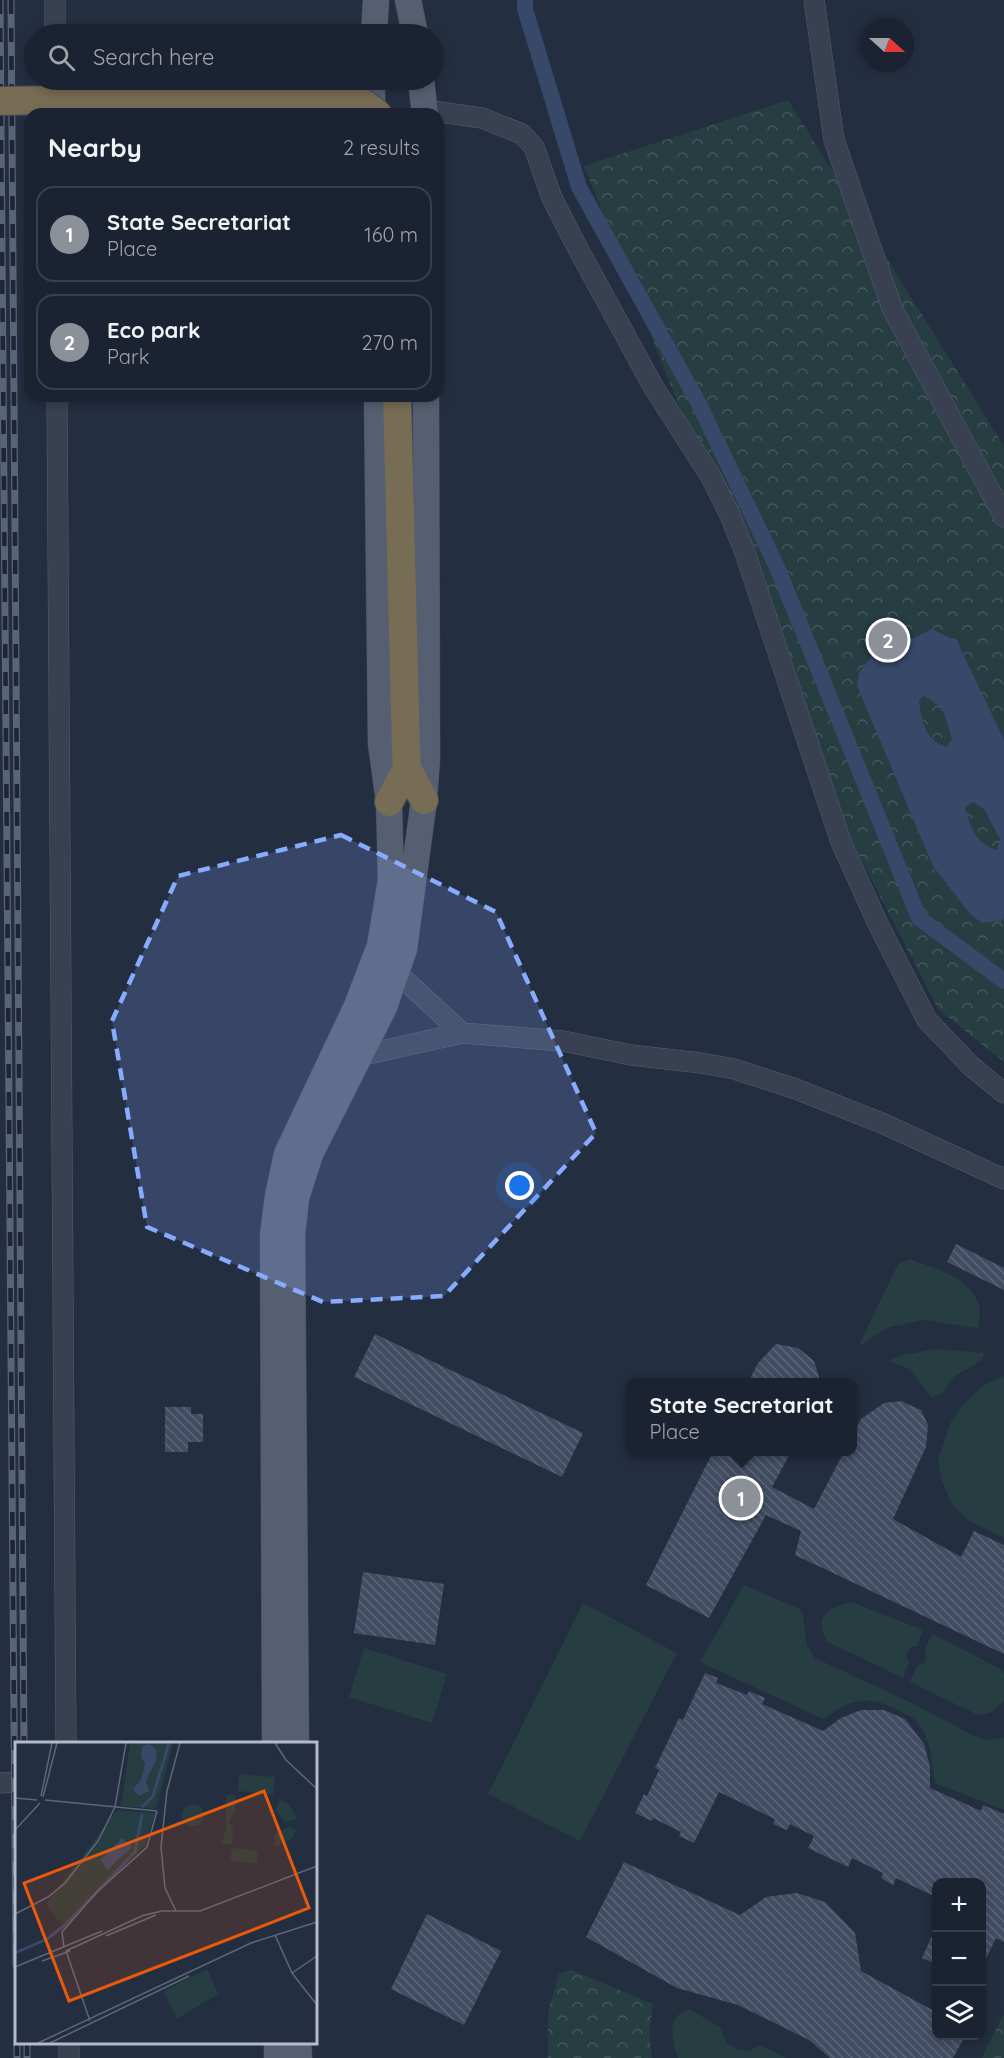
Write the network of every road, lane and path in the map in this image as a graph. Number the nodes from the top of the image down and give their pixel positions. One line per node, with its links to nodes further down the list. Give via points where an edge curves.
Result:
1 (55, 0): 5 (street)
2 (376, 0): 6 (main road)
3 (408, 0): 7 (main road)
4 (814, 0): 23 (street, via 834,140 892,308)
5 (56, 24)
6 (375, 24)
7 (413, 24)
8 (56, 90): 13 (street)
9 (272, 90): 14 (street)
10 (372, 90): 16 (main road)
11 (422, 90): 17 (main road)
12 (0, 101): 15 (highway, bridge, via 344,99)
13 (57, 108)
14 (320, 108)
15 (370, 108)
16 (372, 108)
17 (423, 108)
18 (444, 115): 30 (street, via 482,118 522,134 534,147 552,198 576,245 654,388 711,477 730,515 842,842 878,924 927,1020 971,1066)
19 (57, 402): 32 (street)
20 (377, 402): 26 (main road, via 381,744)
21 (397, 402): 24 (highway)
22 (426, 402): 25 (main road)
23 (1004, 517)
24 (406, 760): 25 (highway); 26 (highway)
25 (424, 800): 27 (main road, via 404,949)
26 (389, 802): 33 (main road, via 391,880 380,946 357,1006 287,1154 273,1236)
27 (396, 972): 28 (street); 29 (main road, via 384,1007)
28 (462, 1033): 29 (street); 31 (street, via 563,1041 734,1069 796,1089)
29 (359, 1056): 34 (main road, via 310,1154 297,1198 292,1235)
30 (1004, 1093)
31 (1004, 1179)
32 (66, 1742)
33 (275, 1742)
34 (296, 1742)
35 (15, 1782): 36 (street)
36 (0, 1783)
37 (298, 2043): 38 (main road)
38 (299, 2058)

